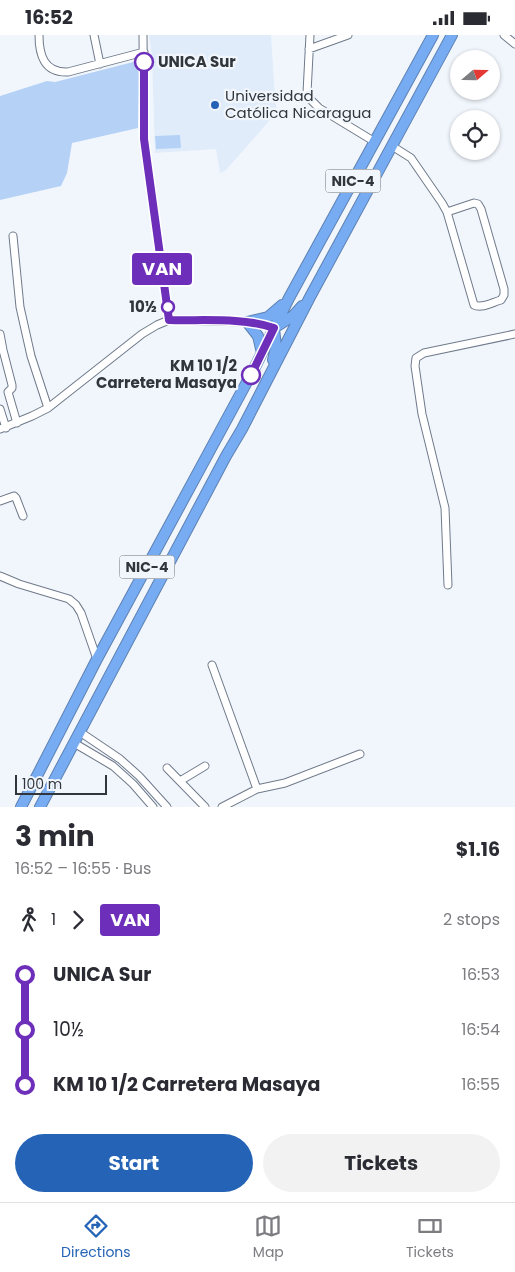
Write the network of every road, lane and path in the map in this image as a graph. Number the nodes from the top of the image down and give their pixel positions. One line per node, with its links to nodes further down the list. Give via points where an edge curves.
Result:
1 (39, 35): 12 (street, via 42,56 53,70 68,72)
2 (94, 35): 12 (street)
3 (143, 35): 11 (street)
4 (310, 35): 10 (street)
5 (348, 35): 10 (street)
6 (433, 35): 13 (highway, NIC-4)
7 (452, 35): 14 (highway, NIC-4)
8 (504, 35): 9 (street)
9 (515, 44)
10 (309, 49): 13 (street, via 307,93 311,101)
11 (144, 52): 12 (street); 19 (street, via 144,139)
12 (100, 64)
13 (375, 142): 17 (highway, NIC-4)
14 (392, 145): 15 (street, via 411,158); 18 (highway, NIC-4)
15 (447, 212): 15 (street, via 474,305 480,307 501,300 504,289 478,204)
16 (13, 237): 25 (street, via 20,307)
17 (289, 297): 20 (highway, via 268,317); 21 (highway, NIC-4)
18 (310, 297): 21 (highway, via 293,316); 29 (highway, NIC-4)
19 (169, 320): 20 (street); 25 (street, via 142,334)
20 (247, 323): 21 (street); 24 (highway, via 258,336)
21 (274, 328): 24 (highway, NIC-4); 29 (highway, via 276,347 273,362 242,421)
22 (0, 333): 27 (street, via 12,385 8,393)
23 (515, 335): 33 (street, via 424,353 416,358 422,415 445,508)
24 (262, 353): 34 (highway, NIC-4)
25 (48, 408): 27 (street)
26 (0, 409): 28 (street)
27 (17, 423): 28 (street)
28 (3, 428)
29 (242, 429): 36 (highway, NIC-4)
30 (0, 501): 31 (street, via 14,496)
31 (23, 516)
32 (0, 576): 34 (street, via 19,585 69,599 81,613)
33 (448, 585)
34 (97, 659): 43 (highway, NIC-4)
35 (212, 665): 42 (street)
36 (80, 732): 37 (highway, NIC-4); 46 (street, via 120,759)
37 (74, 743): 44 (highway, NIC-4); 45 (street, via 113,766)
38 (360, 754): 42 (street, via 285,783)
39 (205, 766): 41 (street)
40 (167, 768): 41 (street)
41 (180, 781): 47 (street)
42 (257, 789): 48 (street)
43 (21, 807)
44 (40, 807)
45 (153, 807)
46 (167, 807)
47 (206, 807)
48 (222, 807)

